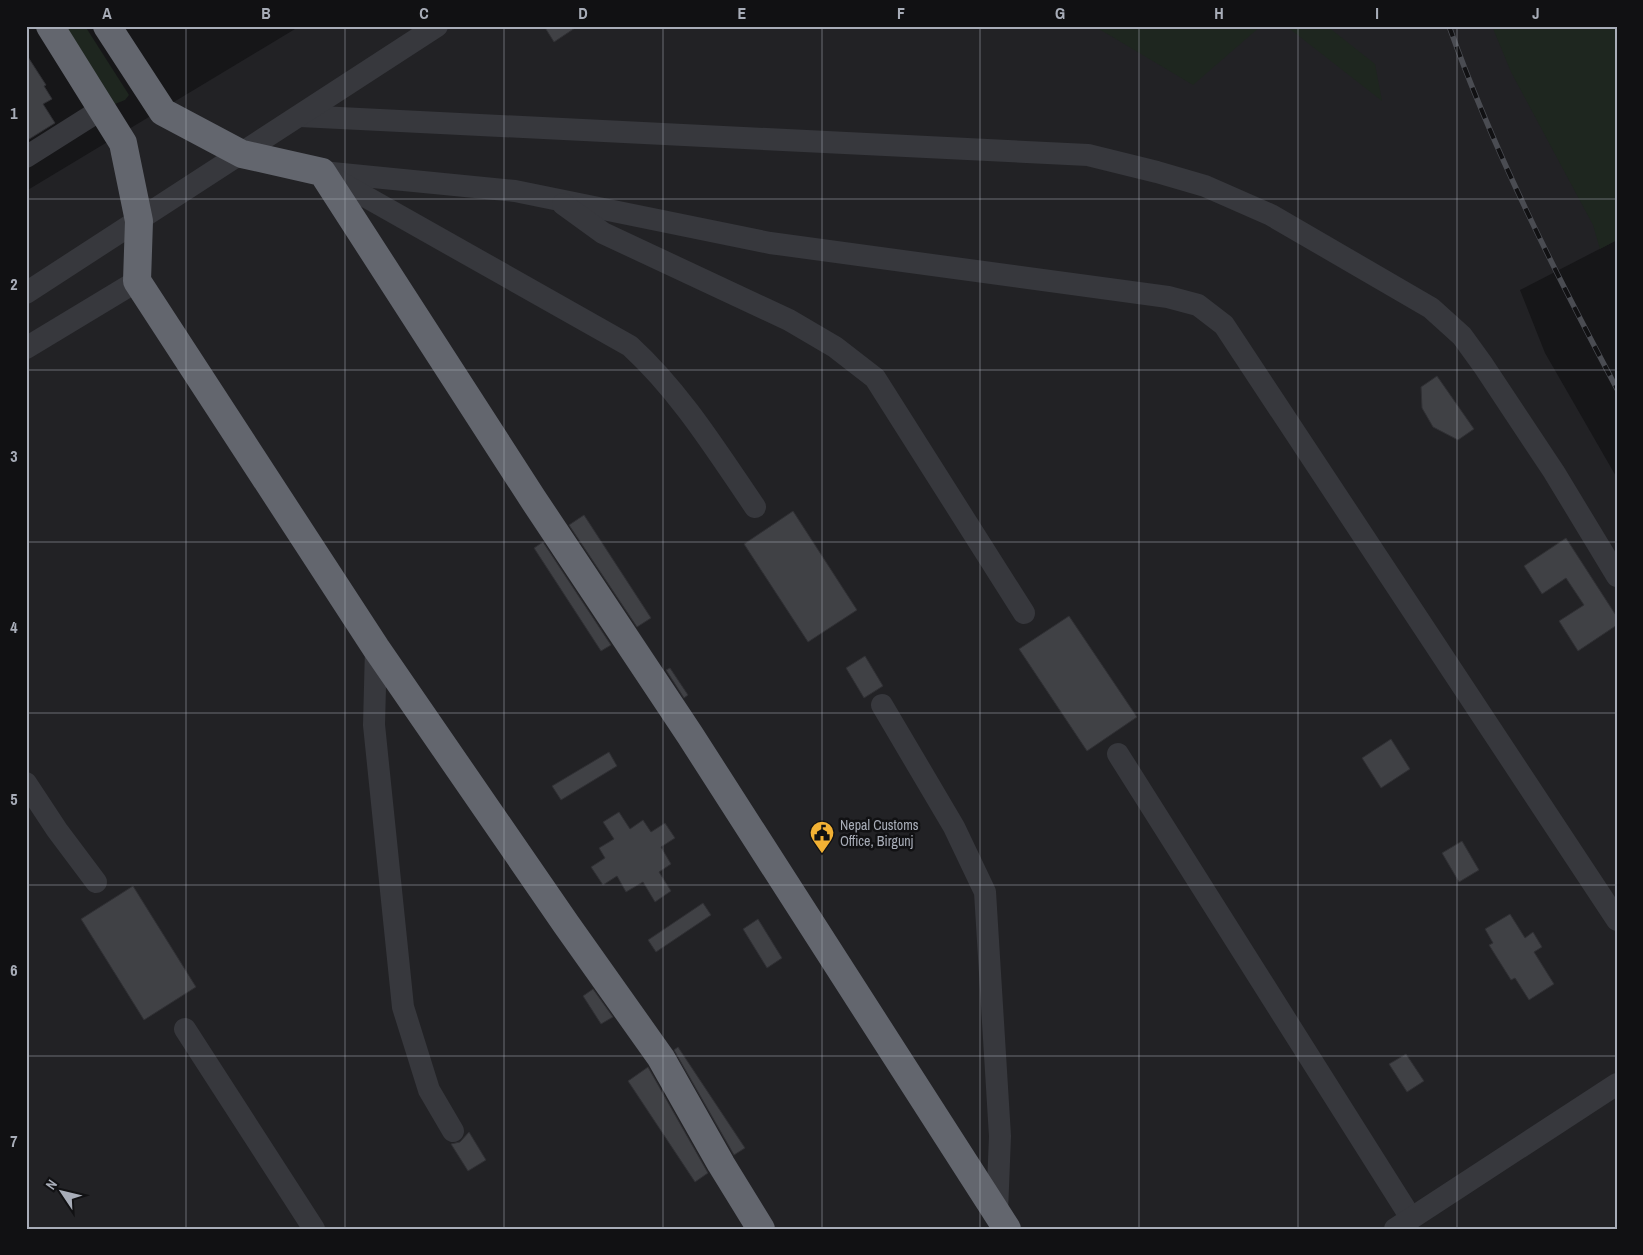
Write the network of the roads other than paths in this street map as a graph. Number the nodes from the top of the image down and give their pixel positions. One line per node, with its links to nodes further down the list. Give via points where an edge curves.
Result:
1 (50, 26): 4 (highway)
2 (107, 26): 6 (highway, via 163,112)
3 (437, 26): 5 (street)
4 (102, 108): 7 (street); 10 (highway, via 123,143)
5 (300, 116): 6 (street); 15 (street, via 1088,155 1205,186 1271,215 1414,298 1431,308 1462,336 1554,472)
6 (242, 154): 8 (highway); 10 (street)
7 (26, 157)
8 (322, 172): 9 (street, via 515,192); 14 (street, via 630,346 658,372 687,407); 26 (highway)
9 (556, 200): 16 (street, via 603,233 789,320 835,346 875,378); 22 (street, via 770,243 1168,297 1198,305 1224,325)
10 (140, 221): 11 (highway); 12 (street)
11 (137, 281): 13 (street); 17 (highway)
12 (26, 294)
13 (26, 348)
14 (755, 507)
15 (1617, 576)
16 (1024, 613)
17 (376, 648): 25 (street, via 374,725 403,1007 429,1090); 29 (highway, via 661,1058 720,1164)
18 (882, 705): 26 (street, via 954,827 985,892)
19 (1118, 754): 27 (street)
20 (26, 783): 21 (street)
21 (96, 882)
22 (1617, 920)
23 (185, 1028): 28 (street)
24 (1617, 1084): 27 (street)
25 (453, 1131)
26 (1002, 1220)
27 (1403, 1223)
28 (314, 1229)
29 (761, 1229)

